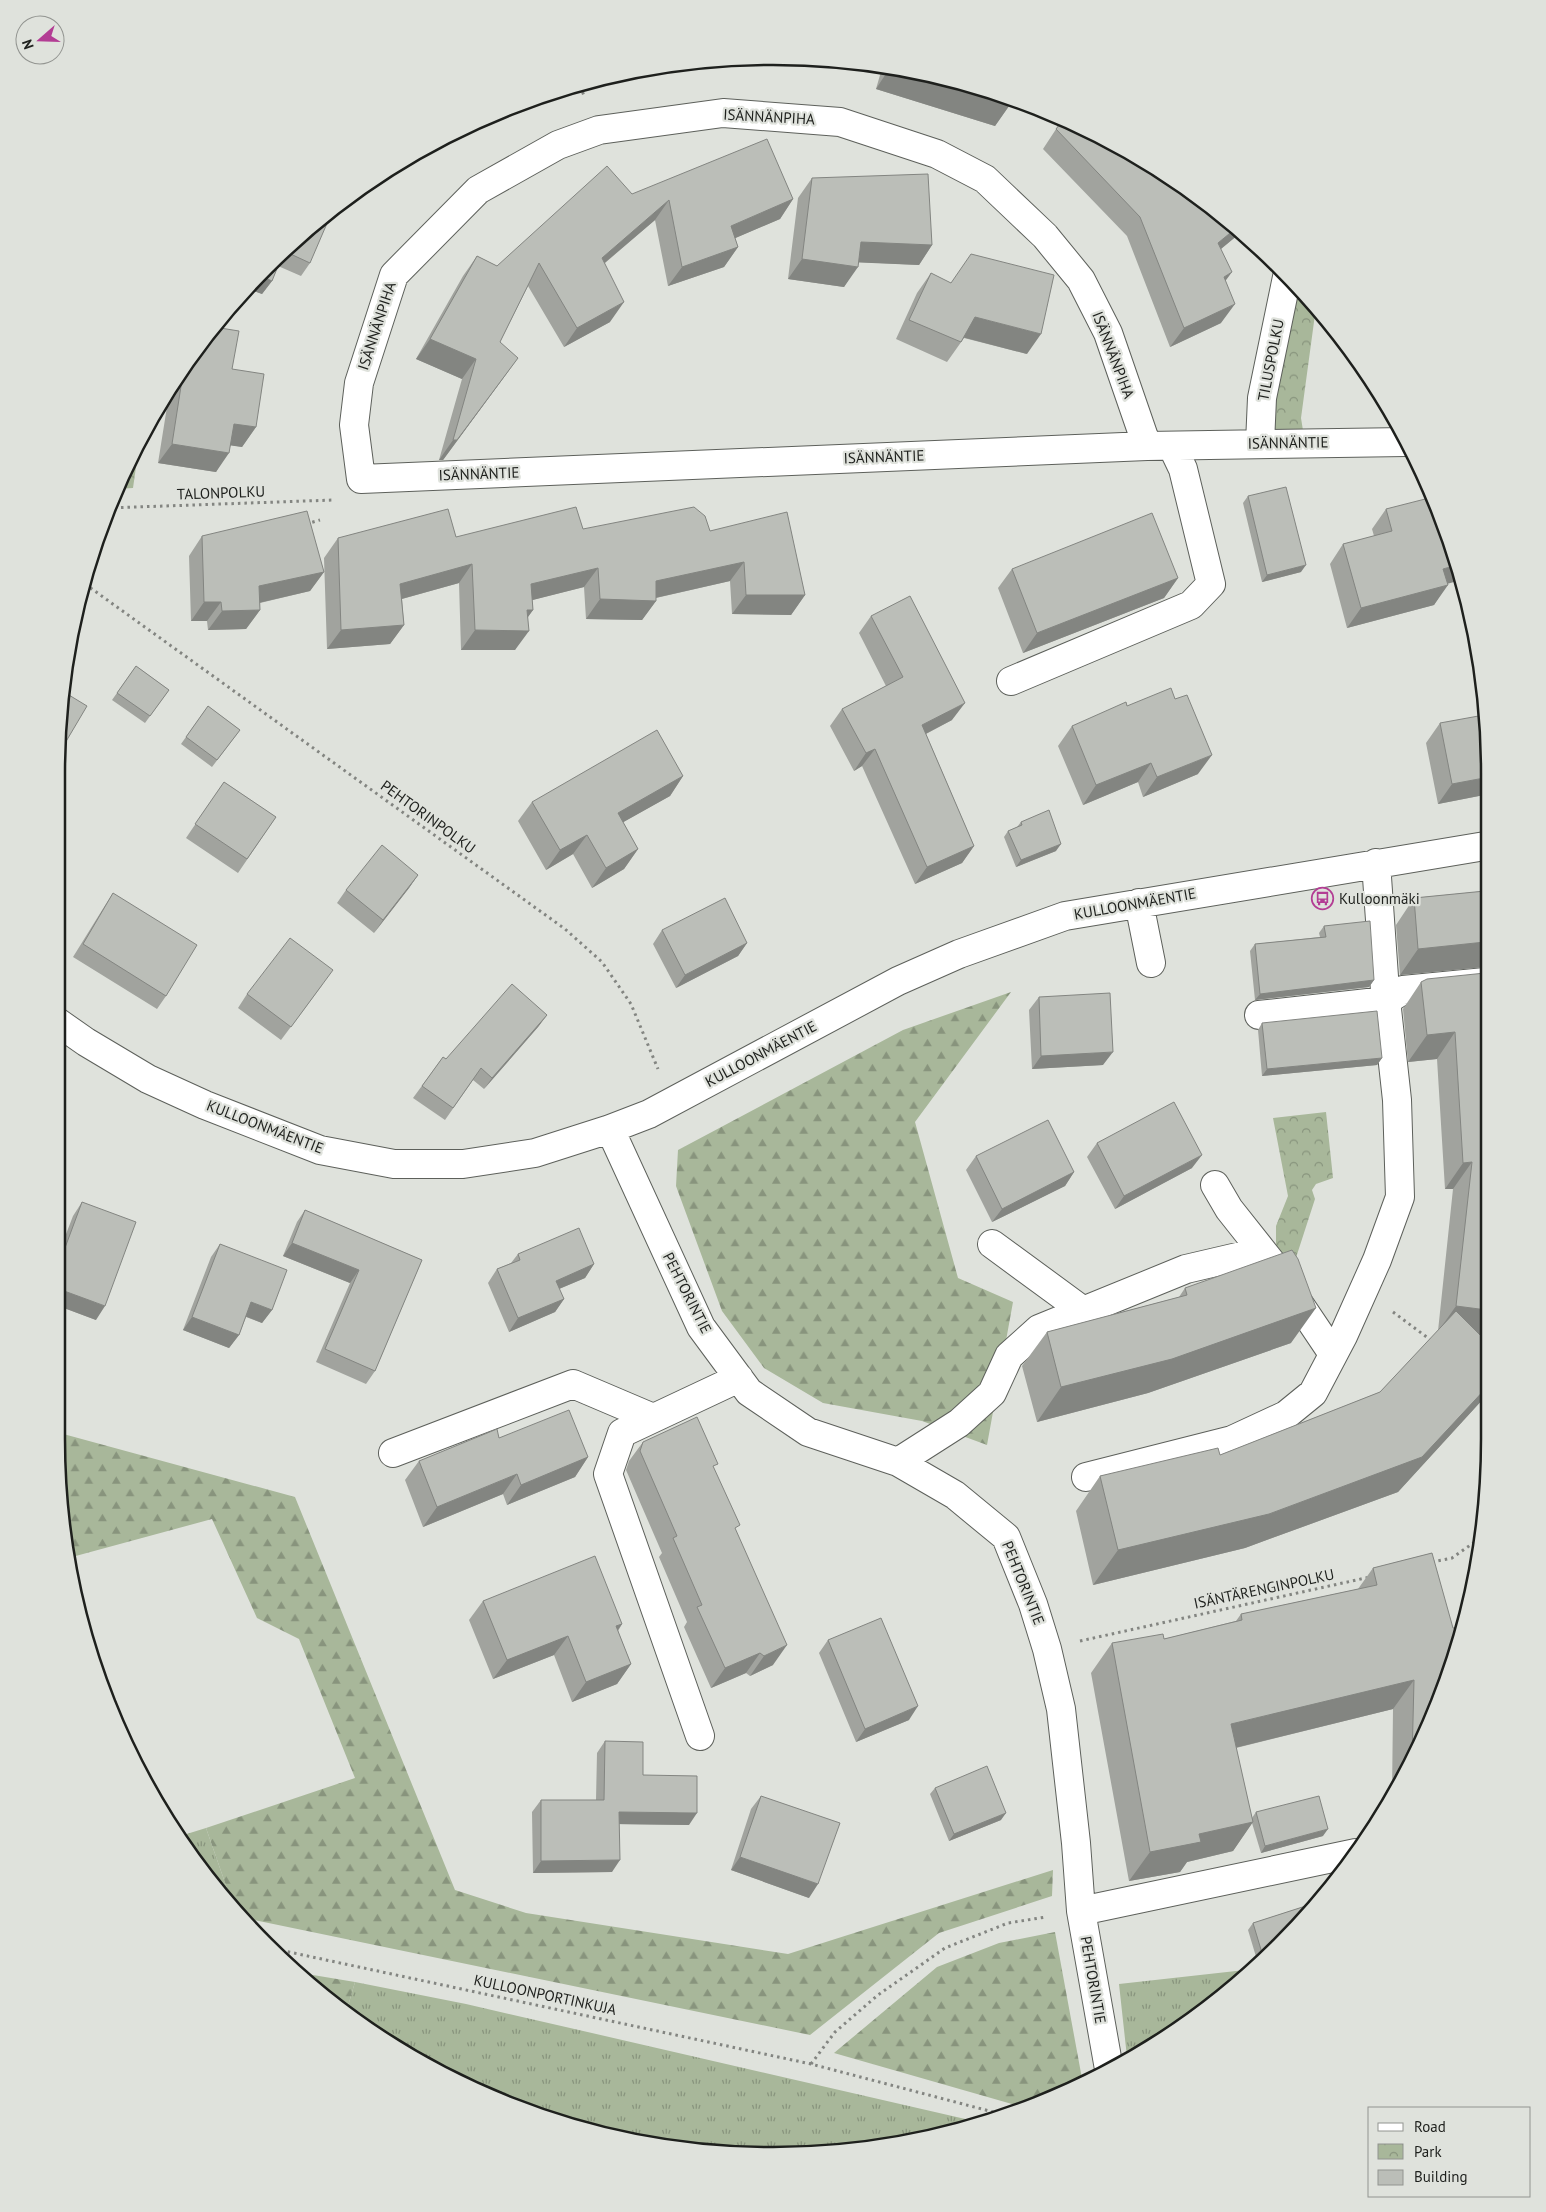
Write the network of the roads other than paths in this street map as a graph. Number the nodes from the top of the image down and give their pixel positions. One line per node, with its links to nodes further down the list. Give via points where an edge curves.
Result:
1 (1285, 285): 3 (street, TILUSPOLKU, via 1262,398)
2 (1398, 442): 3 (street, ISÄNNÄNTIE)
3 (1260, 443): 4 (street, ISÄNNÄNTIE)
4 (1159, 446): 5 (street, ISÄNNÄNTIE); 5 (street, ISÄNNÄNPIHA, via 1081,280 1046,236 985,178 937,154 840,122 723,113 599,130 558,145 472,196 394,275 359,382 354,425); 6 (street, ISÄNNÄNPIHA, via 1182,469 1211,584 1190,605)
5 (361, 479)
6 (1012, 682)
7 (1481, 846): 8 (street, KULLOONMÄENTIE)
8 (1376, 863): 9 (street, KULLOONMÄENTIE); 12 (street)
9 (1139, 903): 10 (street); 15 (street, KULLOONMÄENTIE, via 1065,916 959,954 898,981 649,1114)
10 (1151, 962)
11 (1481, 982): 12 (street, via 1404,990)
12 (1386, 1001): 13 (street); 20 (street, via 1397,1100 1400,1197 1377,1260)
13 (1259, 1016)
14 (65, 1028): 15 (street, KULLOONMÄENTIE, via 148,1078 205,1105 320,1150 385,1162 463,1164 535,1153)
15 (610, 1129): 21 (street, PEHTORINTIE, via 701,1327)
16 (1215, 1185): 18 (street)
17 (992, 1244): 19 (street)
18 (1271, 1262): 19 (street, via 1246,1255 1186,1269); 20 (street)
19 (1082, 1310): 24 (street, via 1039,1328 1009,1356 992,1394 959,1423)
20 (1333, 1354): 25 (street, via 1313,1393 1286,1415 1232,1440)
21 (739, 1378): 22 (street); 24 (street, PEHTORINTIE, via 749,1392 808,1432)
22 (653, 1418): 23 (street, via 573,1384); 26 (street, via 622,1433 608,1474)
23 (393, 1453)
24 (898, 1462): 28 (street, PEHTORINTIE, via 955,1495 1006,1537 1048,1649 1061,1709)
25 (1086, 1477)
26 (700, 1736)
27 (1346, 1854): 28 (street)
28 (1081, 1911): 29 (street, PEHTORINTIE)
29 (1108, 2062)

